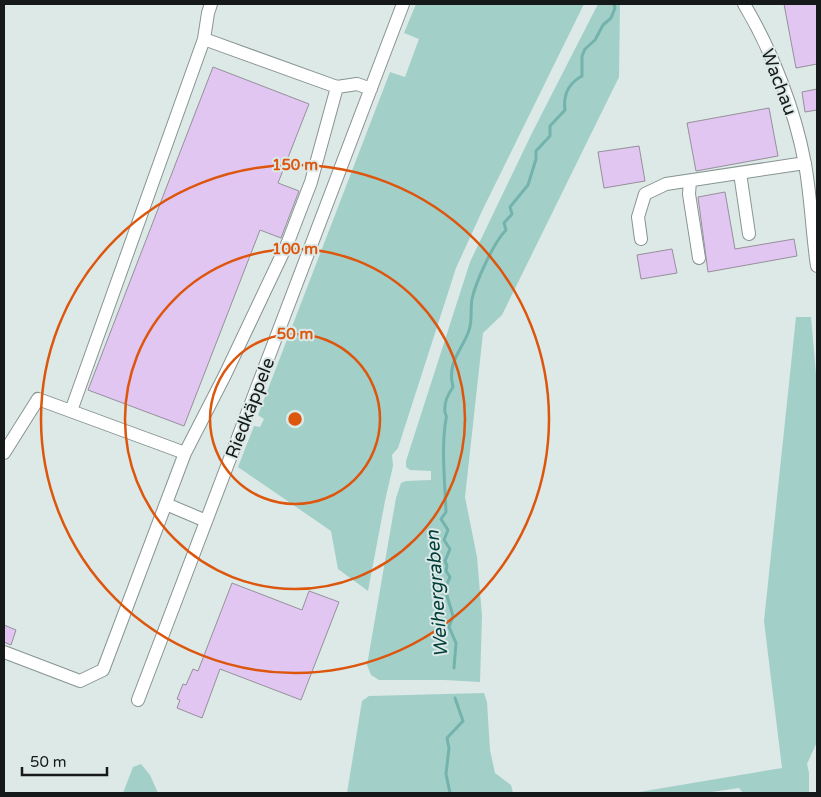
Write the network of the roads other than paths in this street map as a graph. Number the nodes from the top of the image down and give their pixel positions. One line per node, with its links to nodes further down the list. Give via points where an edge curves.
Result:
1 (211, 4): 4 (street)
2 (403, 4): 6 (street, Riedkäppele)
3 (744, 4): 7 (street, Wachau, via 776,70 796,125)
4 (204, 39): 5 (street); 14 (street)
5 (337, 87): 6 (street, via 357,84); 16 (street, via 311,182 288,242)
6 (371, 89): 18 (street, Riedkäppele)
7 (805, 163): 8 (street); 13 (street, Wachau)
8 (740, 173): 9 (street); 10 (street)
9 (690, 181): 11 (street, via 666,184 645,194 638,217); 12 (street, via 689,194)
10 (749, 234)
11 (641, 239)
12 (699, 258)
13 (817, 266)
14 (71, 411): 15 (street, via 38,398); 16 (street)
15 (4, 453)
16 (185, 453): 17 (street)
17 (166, 504): 18 (street); 19 (street, via 103,670 80,681)
18 (206, 521): 20 (street, Riedkäppele)
19 (4, 652)
20 (138, 700)

